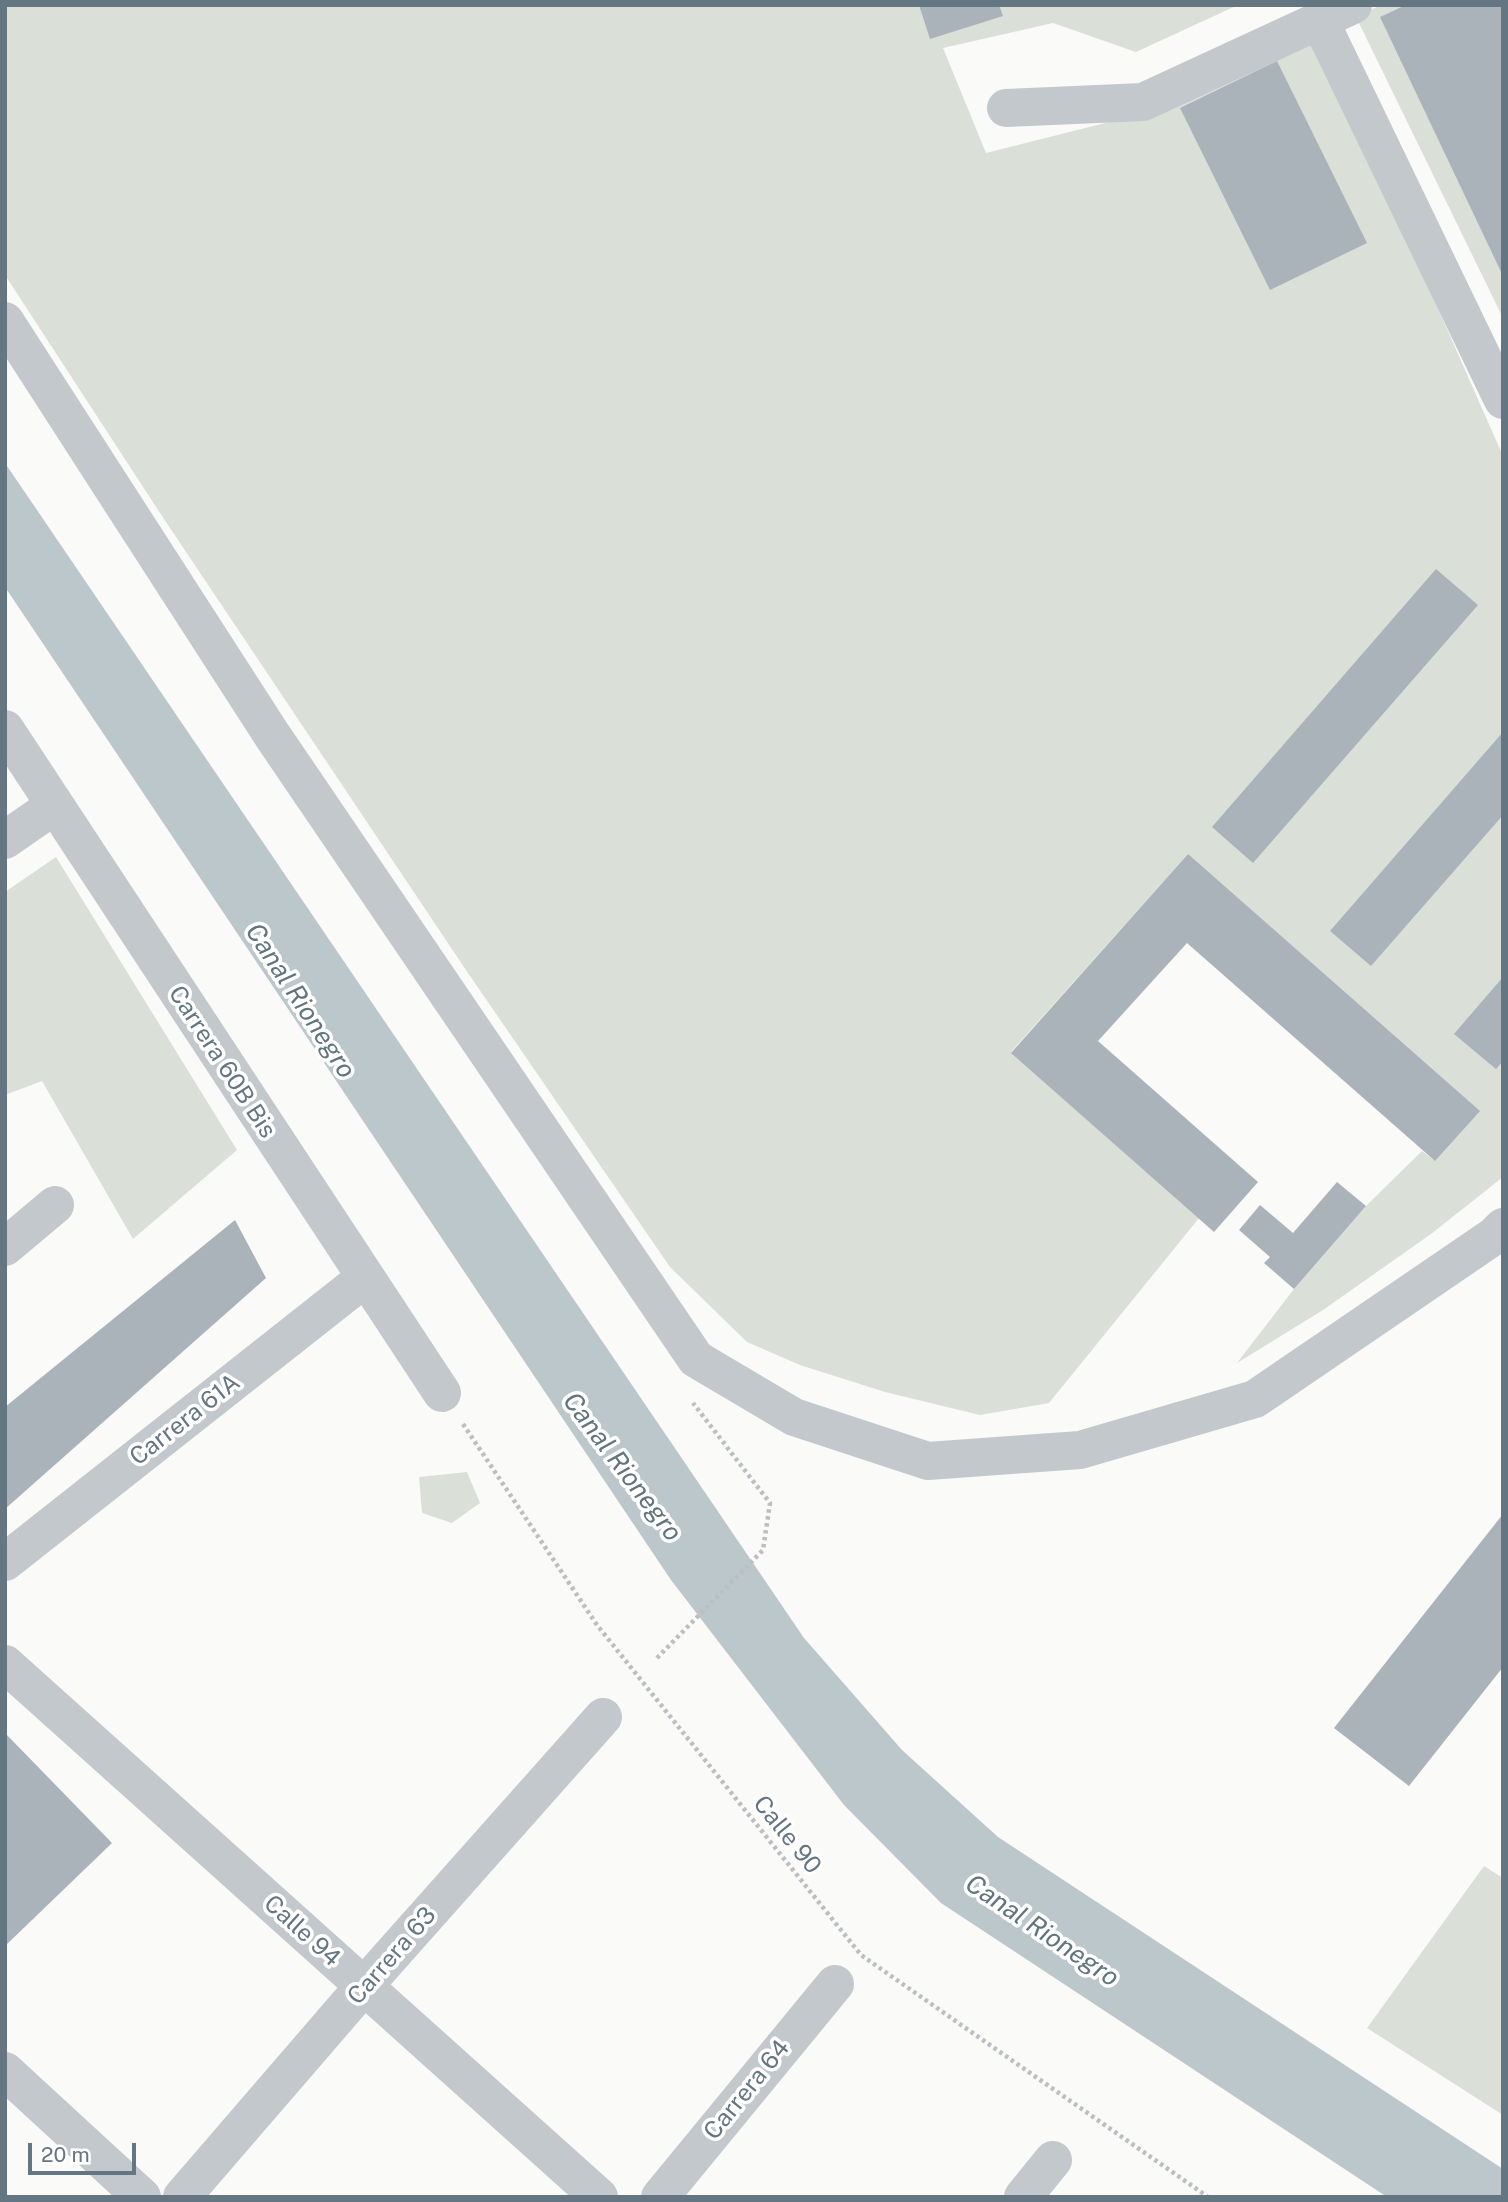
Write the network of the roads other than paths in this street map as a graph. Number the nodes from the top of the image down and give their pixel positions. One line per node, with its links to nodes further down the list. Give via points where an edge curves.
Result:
1 (1336, 13): 2 (street, via 1143,102); 4 (street)
2 (1006, 108)
3 (5, 321): 9 (street, via 272,735 696,1359 794,1417 928,1461 1080,1450 1255,1399)
4 (1501, 392)
5 (5, 729): 6 (street, Carrera 60B Bis)
6 (54, 806): 7 (street); 11 (street, Carrera 60B Bis)
7 (5, 840)
8 (55, 1205): 10 (street)
9 (1503, 1227)
10 (5, 1247)
11 (365, 1278): 12 (street, Carrera 60B Bis); 13 (street, Carrera 61A)
12 (442, 1393)
13 (5, 1562)
14 (5, 1664): 17 (street, Calle 94)
15 (603, 1717): 17 (street, Carrera 63)
16 (835, 1984): 23 (street, Carrera 64)
17 (364, 1986): 21 (street, Carrera 63); 22 (street, Calle 94)
18 (5, 2071): 20 (street)
19 (1053, 2160): 24 (street)
20 (142, 2197)
21 (183, 2197)
22 (600, 2197)
23 (660, 2197)
24 (1023, 2197)

